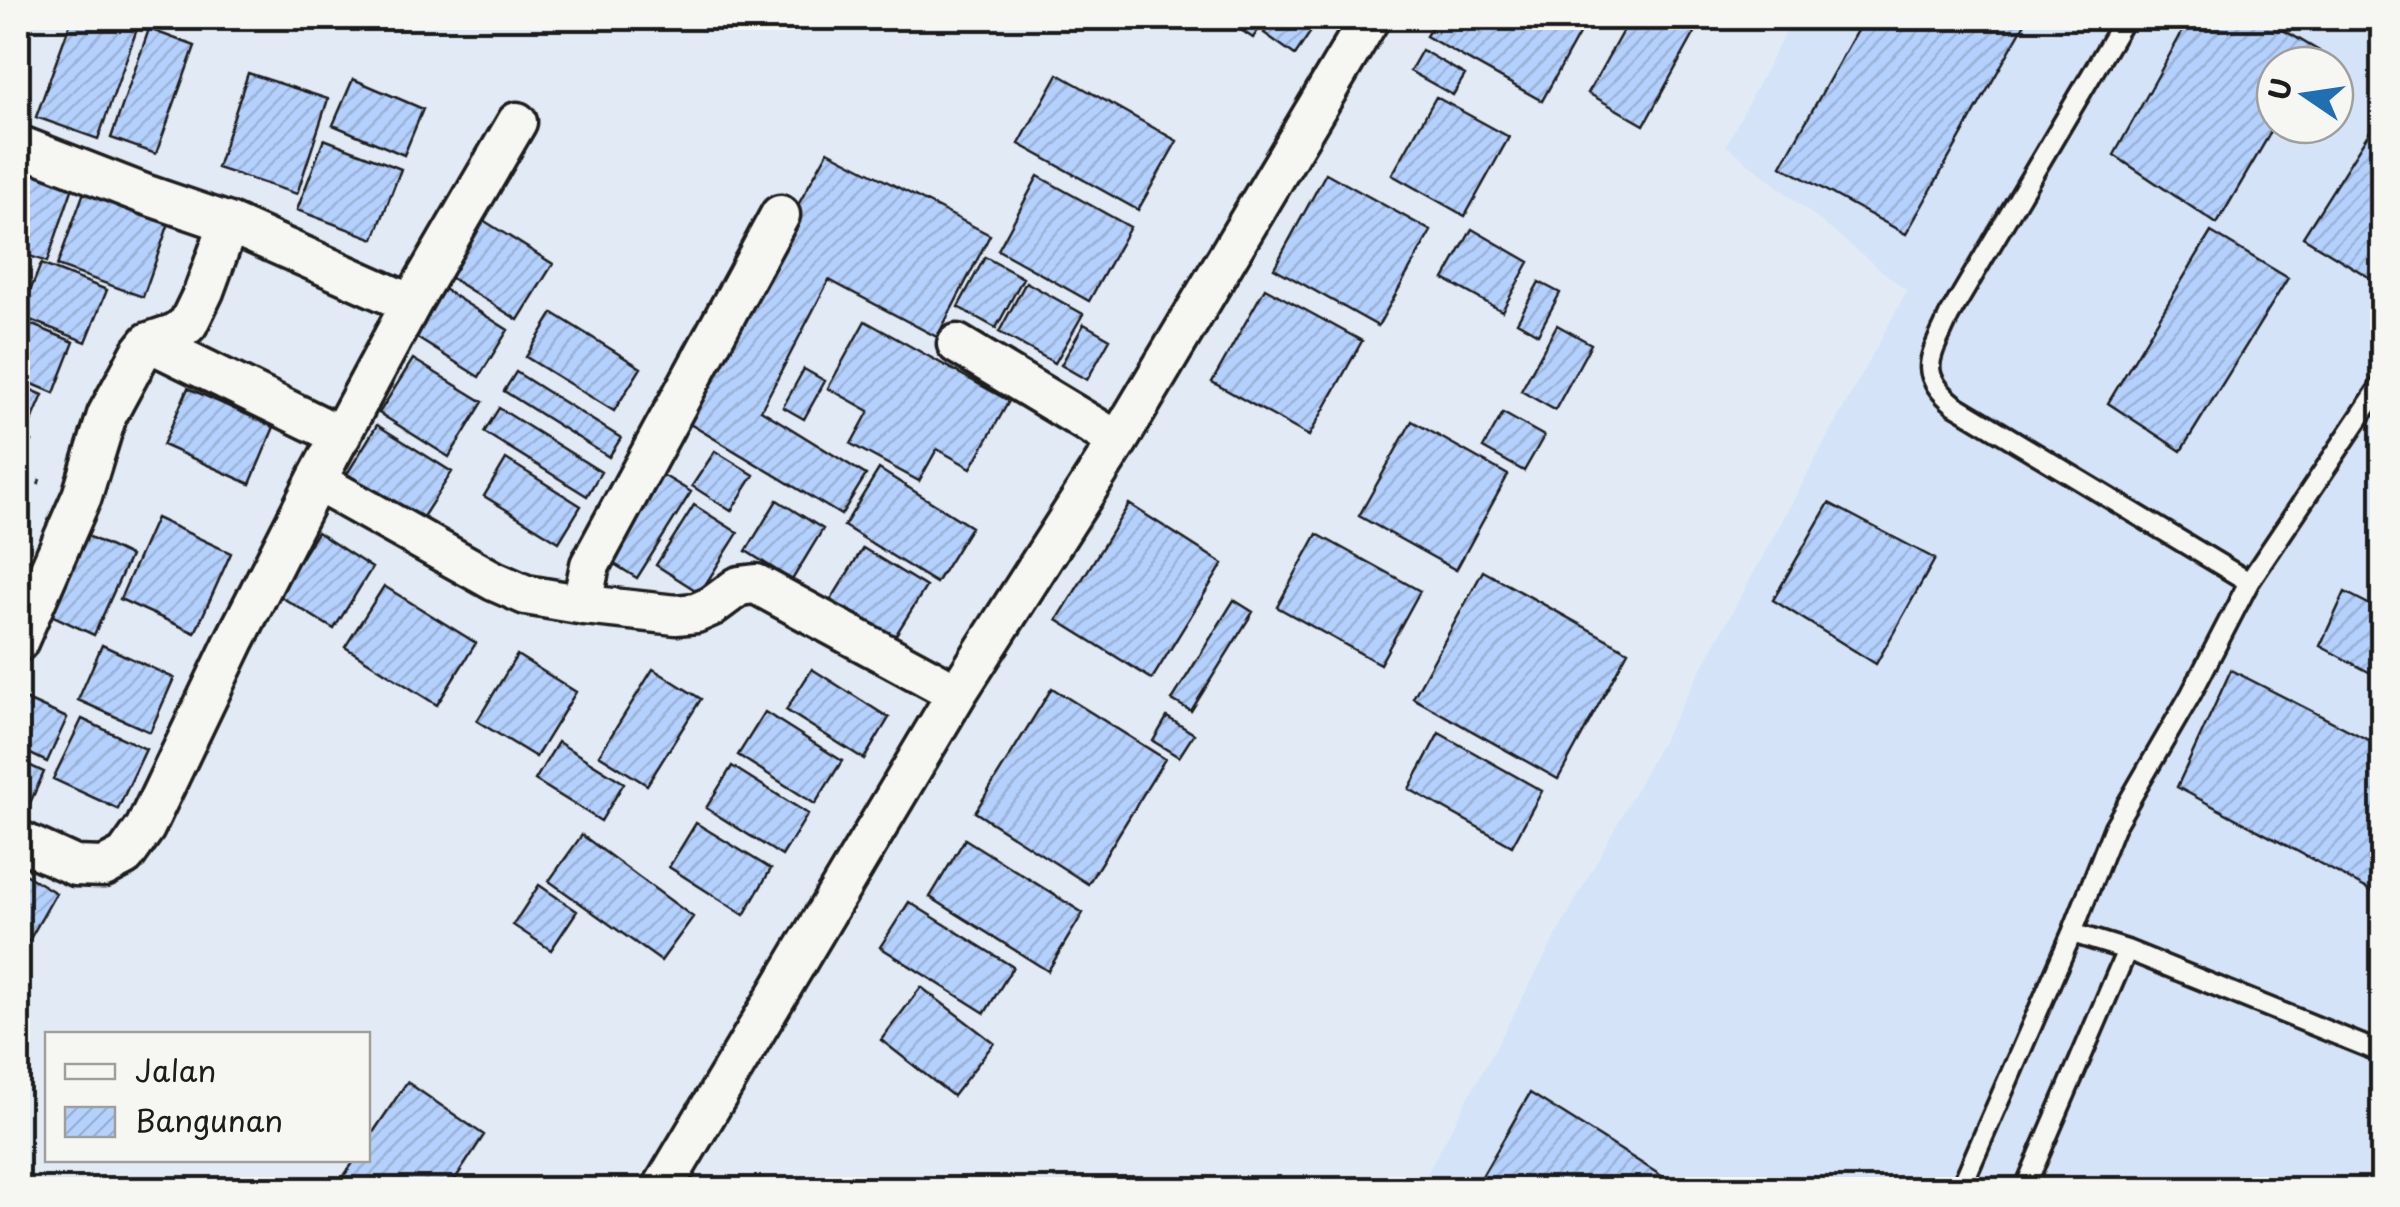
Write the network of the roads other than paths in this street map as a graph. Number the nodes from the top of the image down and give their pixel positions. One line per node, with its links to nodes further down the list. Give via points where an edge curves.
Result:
1 (1370, 18): 12 (street)
2 (2125, 18): 14 (lane, via 1949,316 1930,379 1954,405)
3 (517, 122): 7 (street)
4 (18, 145): 6 (street)
5 (780, 215): 15 (street, via 590,566)
6 (229, 223): 7 (street); 8 (street, via 188,324)
7 (410, 304): 11 (street)
8 (149, 342): 11 (street); 16 (street, via 108,415 82,496)
9 (957, 344): 12 (street)
10 (2382, 384): 14 (lane)
11 (341, 436): 13 (street)
12 (1118, 441): 17 (street)
13 (316, 481): 15 (street, via 526,595); 18 (street, via 146,828 125,856 104,867 75,866)
14 (2249, 582): 19 (lane, via 2114,828)
15 (585, 605): 17 (street, via 696,613 739,586 756,584)
16 (18, 642)
17 (958, 693): 22 (street)
18 (18, 840)
19 (2072, 933): 20 (lane); 23 (lane)
20 (2127, 950): 21 (lane); 24 (lane)
21 (2382, 1053)
22 (660, 1190)
23 (1960, 1190)
24 (2024, 1190)

